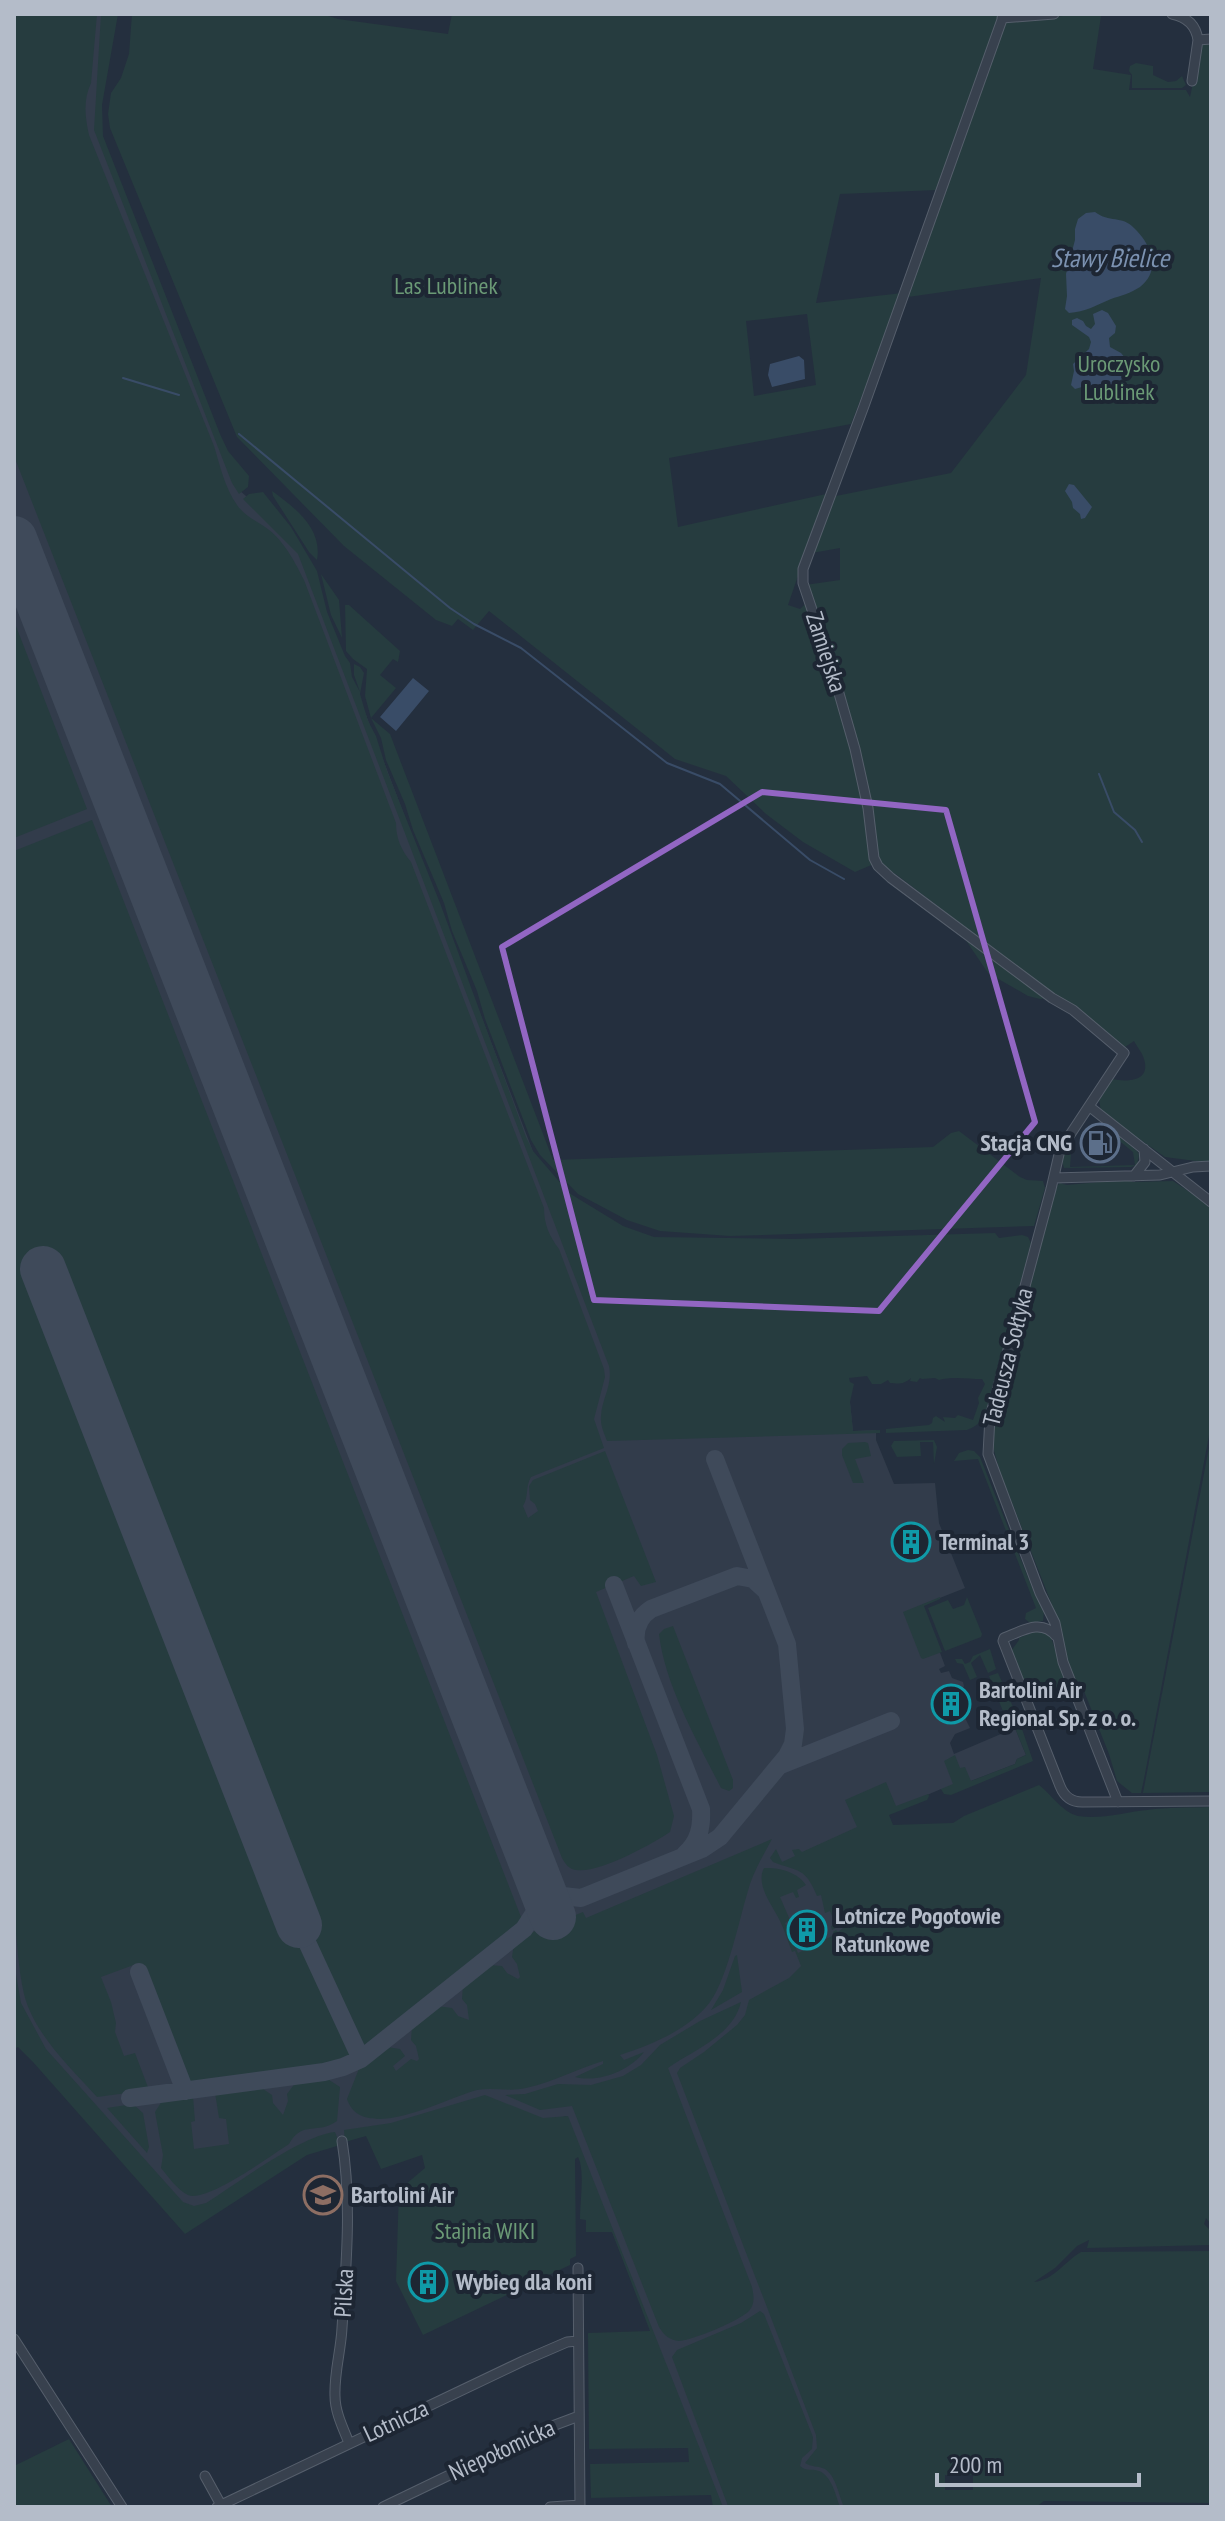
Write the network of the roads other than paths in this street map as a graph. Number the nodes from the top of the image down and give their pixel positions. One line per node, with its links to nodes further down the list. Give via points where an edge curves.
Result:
1 (1054, 14): 3 (street)
2 (1172, 14): 5 (street, via 1190,22)
3 (1003, 16): 7 (street, Zamiejska, via 803,569 803,583 855,749 874,858 891,878 1122,1049 1124,1055)
4 (1211, 39): 5 (street)
5 (1198, 40): 6 (street)
6 (1192, 81)
7 (1090, 1107): 8 (street); 12 (street, Zamiejska, via 1060,1150)
8 (1144, 1149): 10 (street); 11 (street, via 1145,1162)
9 (1211, 1166): 10 (street)
10 (1174, 1172): 11 (street); 13 (street)
11 (1134, 1176): 12 (street)
12 (1054, 1178): 14 (street, Tadeusza Sołtyka, via 987,1442 992,1468)
13 (1211, 1202)
14 (1046, 1606): 15 (street); 16 (street, Tadeusza Sołtyka)
15 (1041, 1626): 16 (street); 18 (street, via 1003,1639 1063,1792 1078,1802)
16 (1057, 1638): 18 (street, Tadeusza Sołtyka)
17 (1211, 1801): 18 (street)
18 (1118, 1802)
19 (342, 2141): 24 (street, Pilska, via 346,2245 334,2395)
20 (578, 2268): 22 (street)
21 (14, 2339): 28 (street)
22 (578, 2341): 23 (street); 24 (street, Lotnicza, via 523,2361)
23 (579, 2416): 27 (street); 29 (street, Niepołomicka)
24 (349, 2443): 26 (street, Lotnicza)
25 (205, 2476): 26 (street)
26 (219, 2506)
27 (580, 2506): 30 (street)
28 (122, 2507)
29 (383, 2507)
30 (550, 2507)

